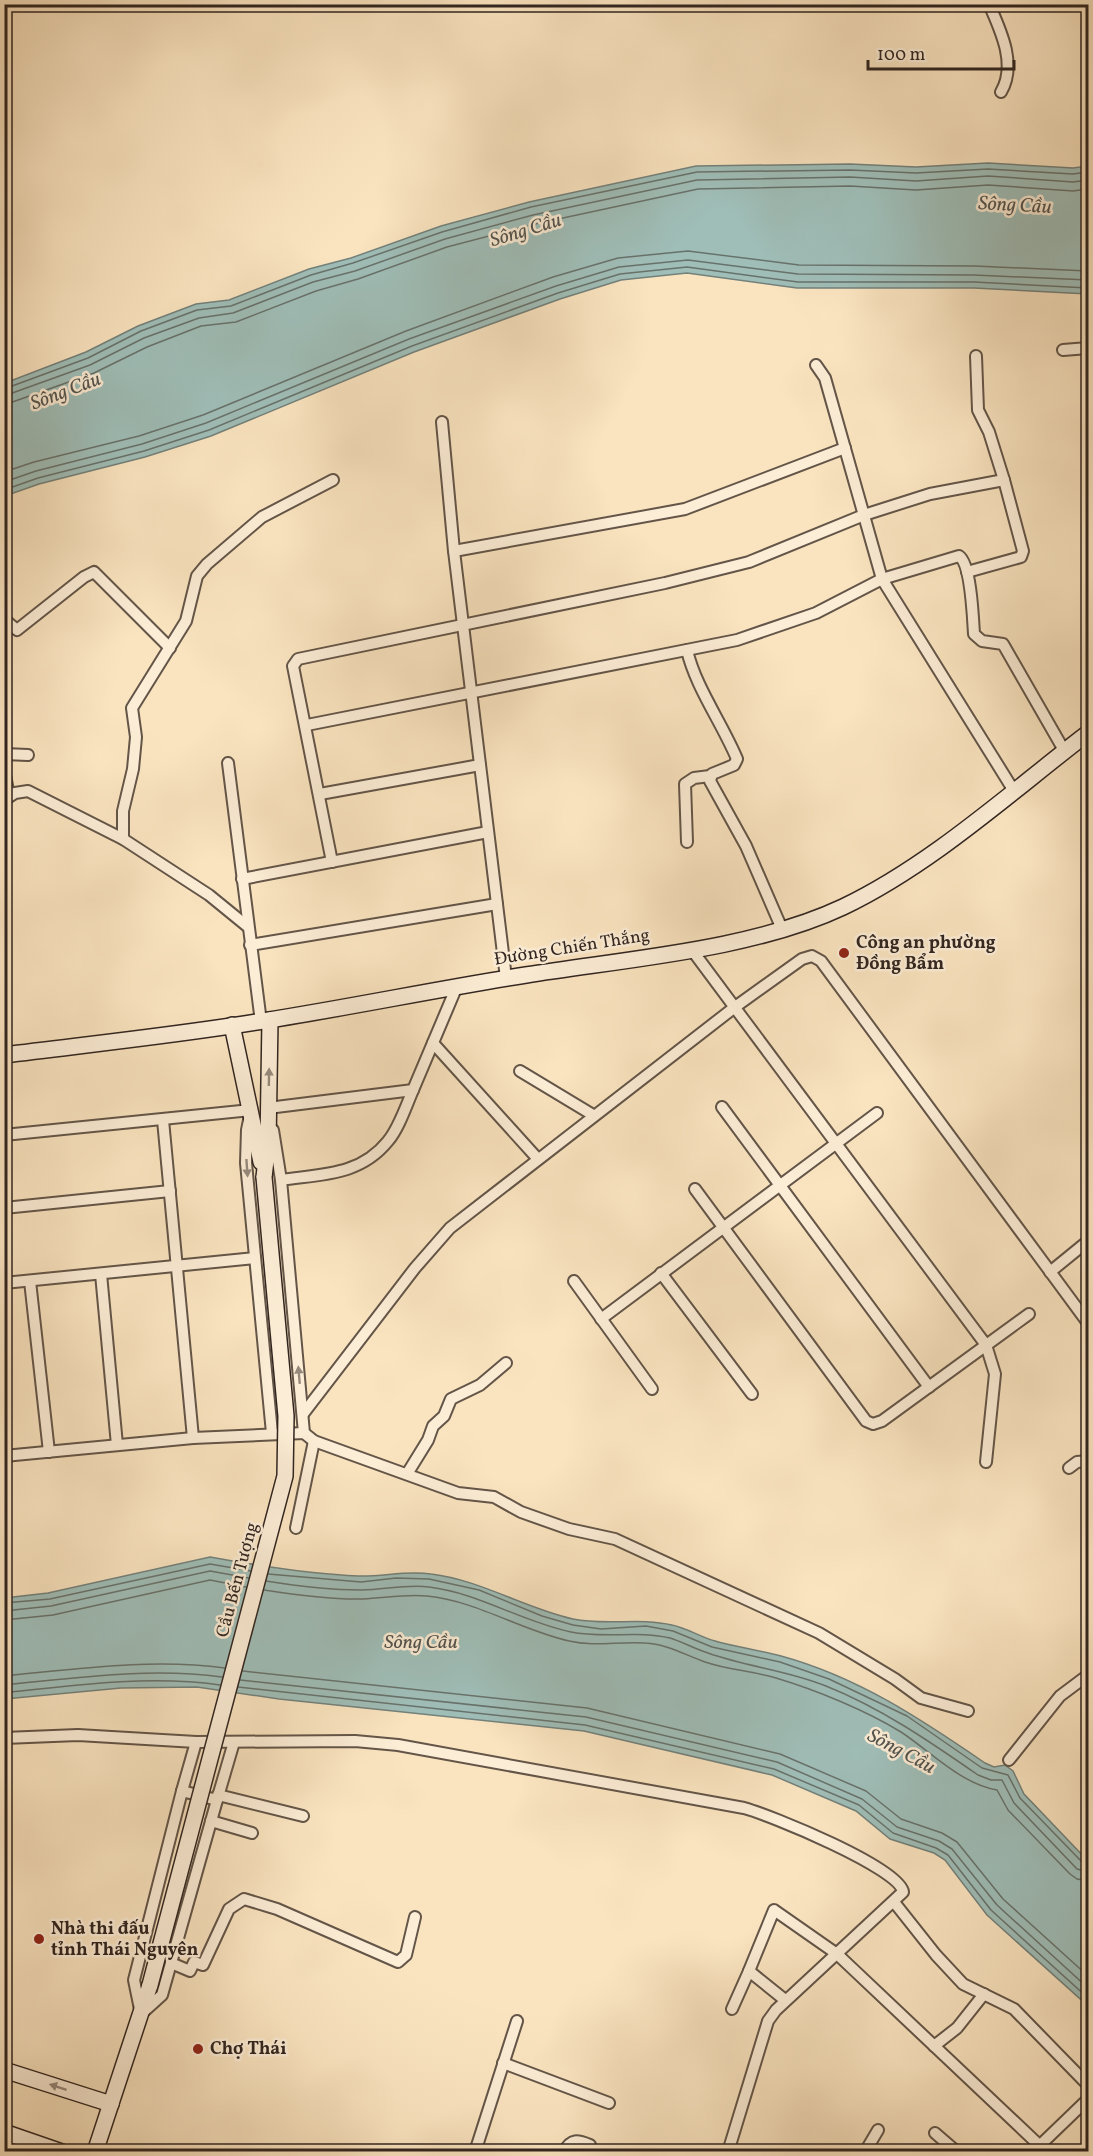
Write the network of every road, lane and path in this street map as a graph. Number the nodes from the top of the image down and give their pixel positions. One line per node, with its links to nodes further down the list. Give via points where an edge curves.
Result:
1 (989, 4): 2 (street, via 1004,39 1009,77)
2 (1001, 92)
3 (1089, 348): 4 (street)
4 (1063, 350)
5 (976, 356): 10 (street, via 978,410)
6 (816, 365): 8 (street, via 825,378)
7 (442, 422): 12 (street)
8 (845, 448): 11 (street); 12 (street, via 685,509)
9 (333, 480): 17 (street, via 262,517 201,570 186,621)
10 (1004, 480): 11 (street, via 930,494); 13 (street, via 1023,555)
11 (864, 515): 14 (street); 16 (street, via 749,562 665,584)
12 (454, 551): 16 (street)
13 (967, 572): 14 (street, via 958,556); 22 (street, via 974,634 982,641 1003,644)
14 (882, 579): 18 (street, via 816,613 736,640); 29 (street)
15 (4, 619): 17 (street, via 17,630 94,572)
16 (463, 625): 19 (street); 20 (street, via 295,660 293,666)
17 (170, 648): 33 (street, via 132,708 136,737 123,811)
18 (687, 650): 19 (street); 28 (street, via 696,677 737,759 734,765)
19 (471, 691): 20 (street); 26 (street)
20 (307, 725): 30 (street)
21 (1089, 734): 22 (main road, Đường Chiến Thắng)
22 (1076, 746): 29 (main road, Đường Chiến Thắng)
23 (4, 754): 24 (street)
24 (28, 755)
25 (228, 763): 36 (street)
26 (480, 765): 30 (street); 32 (street)
27 (4, 770): 31 (street)
28 (710, 776): 34 (street, via 685,784); 39 (street)
29 (1014, 791): 39 (main road, Đường Chiến Thắng, via 887,883 841,908)
30 (320, 794): 35 (street)
31 (7, 798): 33 (street, via 28,791)
32 (488, 832): 35 (street); 37 (street)
33 (123, 839): 38 (street, via 209,895)
34 (687, 842)
35 (332, 862): 36 (street)
36 (242, 879): 38 (street)
37 (497, 904): 40 (street); 42 (street)
38 (248, 926): 40 (street)
39 (782, 929): 41 (main road, Đường Chiến Thắng)
40 (250, 945): 45 (street)
41 (692, 950): 42 (main road, Đường Chiến Thắng); 44 (street)
42 (506, 978): 43 (main road, Đường Chiến Thắng)
43 (457, 986): 45 (main road, Đường Chiến Thắng); 47 (street)
44 (735, 1007): 55 (street); 58 (street); 70 (street, via 802,959 812,956 821,961)
45 (265, 1021): 46 (main road, Đường Chiến Thắng); 52 (main road, one-way to 45)
46 (232, 1025): 48 (main road, Đường Chiến Thắng); 53 (main road)
47 (433, 1043): 50 (street); 59 (street)
48 (4, 1055)
49 (520, 1071): 55 (street)
50 (413, 1090): 52 (street); 61 (street, via 389,1140 363,1164 351,1170)
51 (722, 1107): 62 (street)
52 (268, 1108): 60 (main road); 61 (street)
53 (251, 1110): 56 (street); 60 (main road); 68 (street, one-way to 68, via 246,1163)
54 (877, 1113): 58 (street)
55 (593, 1115): 59 (street)
56 (163, 1120): 57 (street); 64 (street)
57 (4, 1135)
58 (835, 1142): 62 (street); 79 (street)
59 (537, 1158): 84 (street, via 450,1228)
60 (264, 1177): 116 (main road, Cầu Bến Tượng, bridge, via 286,1416 285,1476)
61 (281, 1180): 84 (street, one-way to 61)
62 (779, 1185): 66 (street); 81 (street)
63 (695, 1189): 66 (street)
64 (170, 1191): 65 (street); 69 (street)
65 (4, 1208)
66 (723, 1227): 71 (street); 81 (street, via 866,1421 882,1421)
67 (1089, 1241): 70 (street)
68 (255, 1258): 69 (street); 85 (street)
69 (177, 1266): 72 (street); 87 (street)
70 (1050, 1272): 78 (street)
71 (662, 1273): 77 (street); 83 (street)
72 (101, 1274): 73 (street); 89 (street)
73 (30, 1281): 75 (street); 90 (street)
74 (574, 1281): 77 (street)
75 (4, 1284)
76 (1029, 1314): 79 (street)
77 (602, 1319): 82 (street)
78 (1089, 1323)
79 (986, 1345): 81 (street); 93 (street, via 995,1374)
80 (506, 1363): 95 (street, via 480,1385 451,1399)
81 (928, 1387)
82 (652, 1389)
83 (752, 1394)
84 (303, 1414): 86 (street)
85 (272, 1433): 86 (street); 87 (street)
86 (304, 1434): 88 (street)
87 (193, 1438): 89 (street)
88 (314, 1441): 95 (street); 96 (street)
89 (117, 1445): 90 (street)
90 (49, 1452): 91 (street)
91 (4, 1456)
92 (1089, 1461): 94 (street, via 1077,1462)
93 (987, 1462)
94 (1069, 1468)
95 (407, 1474): 98 (street, via 458,1493 494,1497 569,1529 615,1539 819,1633 921,1698)
96 (296, 1528)
97 (1089, 1675): 102 (street, via 1060,1696)
98 (968, 1710)
99 (4, 1738): 100 (street, via 78,1735)
100 (196, 1742): 101 (street); 103 (street)
101 (234, 1742): 104 (street); 108 (street, via 317,1740 398,1745 744,1808 787,1823 889,1875 903,1886)
102 (1009, 1760)
103 (182, 1791): 104 (street); 116 (street, via 134,1980)
104 (218, 1798): 105 (street); 106 (street)
105 (303, 1816)
106 (211, 1821): 107 (street); 111 (street)
107 (252, 1833)
108 (894, 1902): 110 (street); 113 (street, via 963,1984)
109 (415, 1917): 111 (street, via 406,1955 398,1962 277,1909 244,1899 229,1909 203,1965 194,1962 190,1971)
110 (837, 1954): 112 (street, via 774,1910); 114 (street); 118 (street)
111 (171, 1964): 116 (street, via 162,1995)
112 (749, 1971): 114 (street); 115 (street)
113 (984, 1994): 118 (street, via 957,2028); 121 (street, via 1014,2009)
114 (785, 2000): 134 (street, via 768,2021)
115 (732, 2010)
116 (141, 2013): 124 (main road, Cầu Bến Tượng)
117 (517, 2021): 119 (street)
118 (933, 2046): 129 (street)
119 (503, 2062): 123 (street); 132 (street)
120 (4, 2070): 124 (main road, one-way to 120)
121 (1089, 2085)
122 (1089, 2100): 129 (street)
123 (609, 2103)
124 (111, 2104): 131 (main road, Cầu Bến Tượng)
125 (878, 2130): 135 (street)
126 (4, 2132): 130 (main road)
127 (935, 2133): 136 (street)
128 (590, 2145): 133 (street, via 572,2141)
129 (1036, 2148)
130 (62, 2151)
131 (95, 2151)
132 (475, 2151)
133 (564, 2151)
134 (728, 2151)
135 (864, 2151)
136 (957, 2151)

